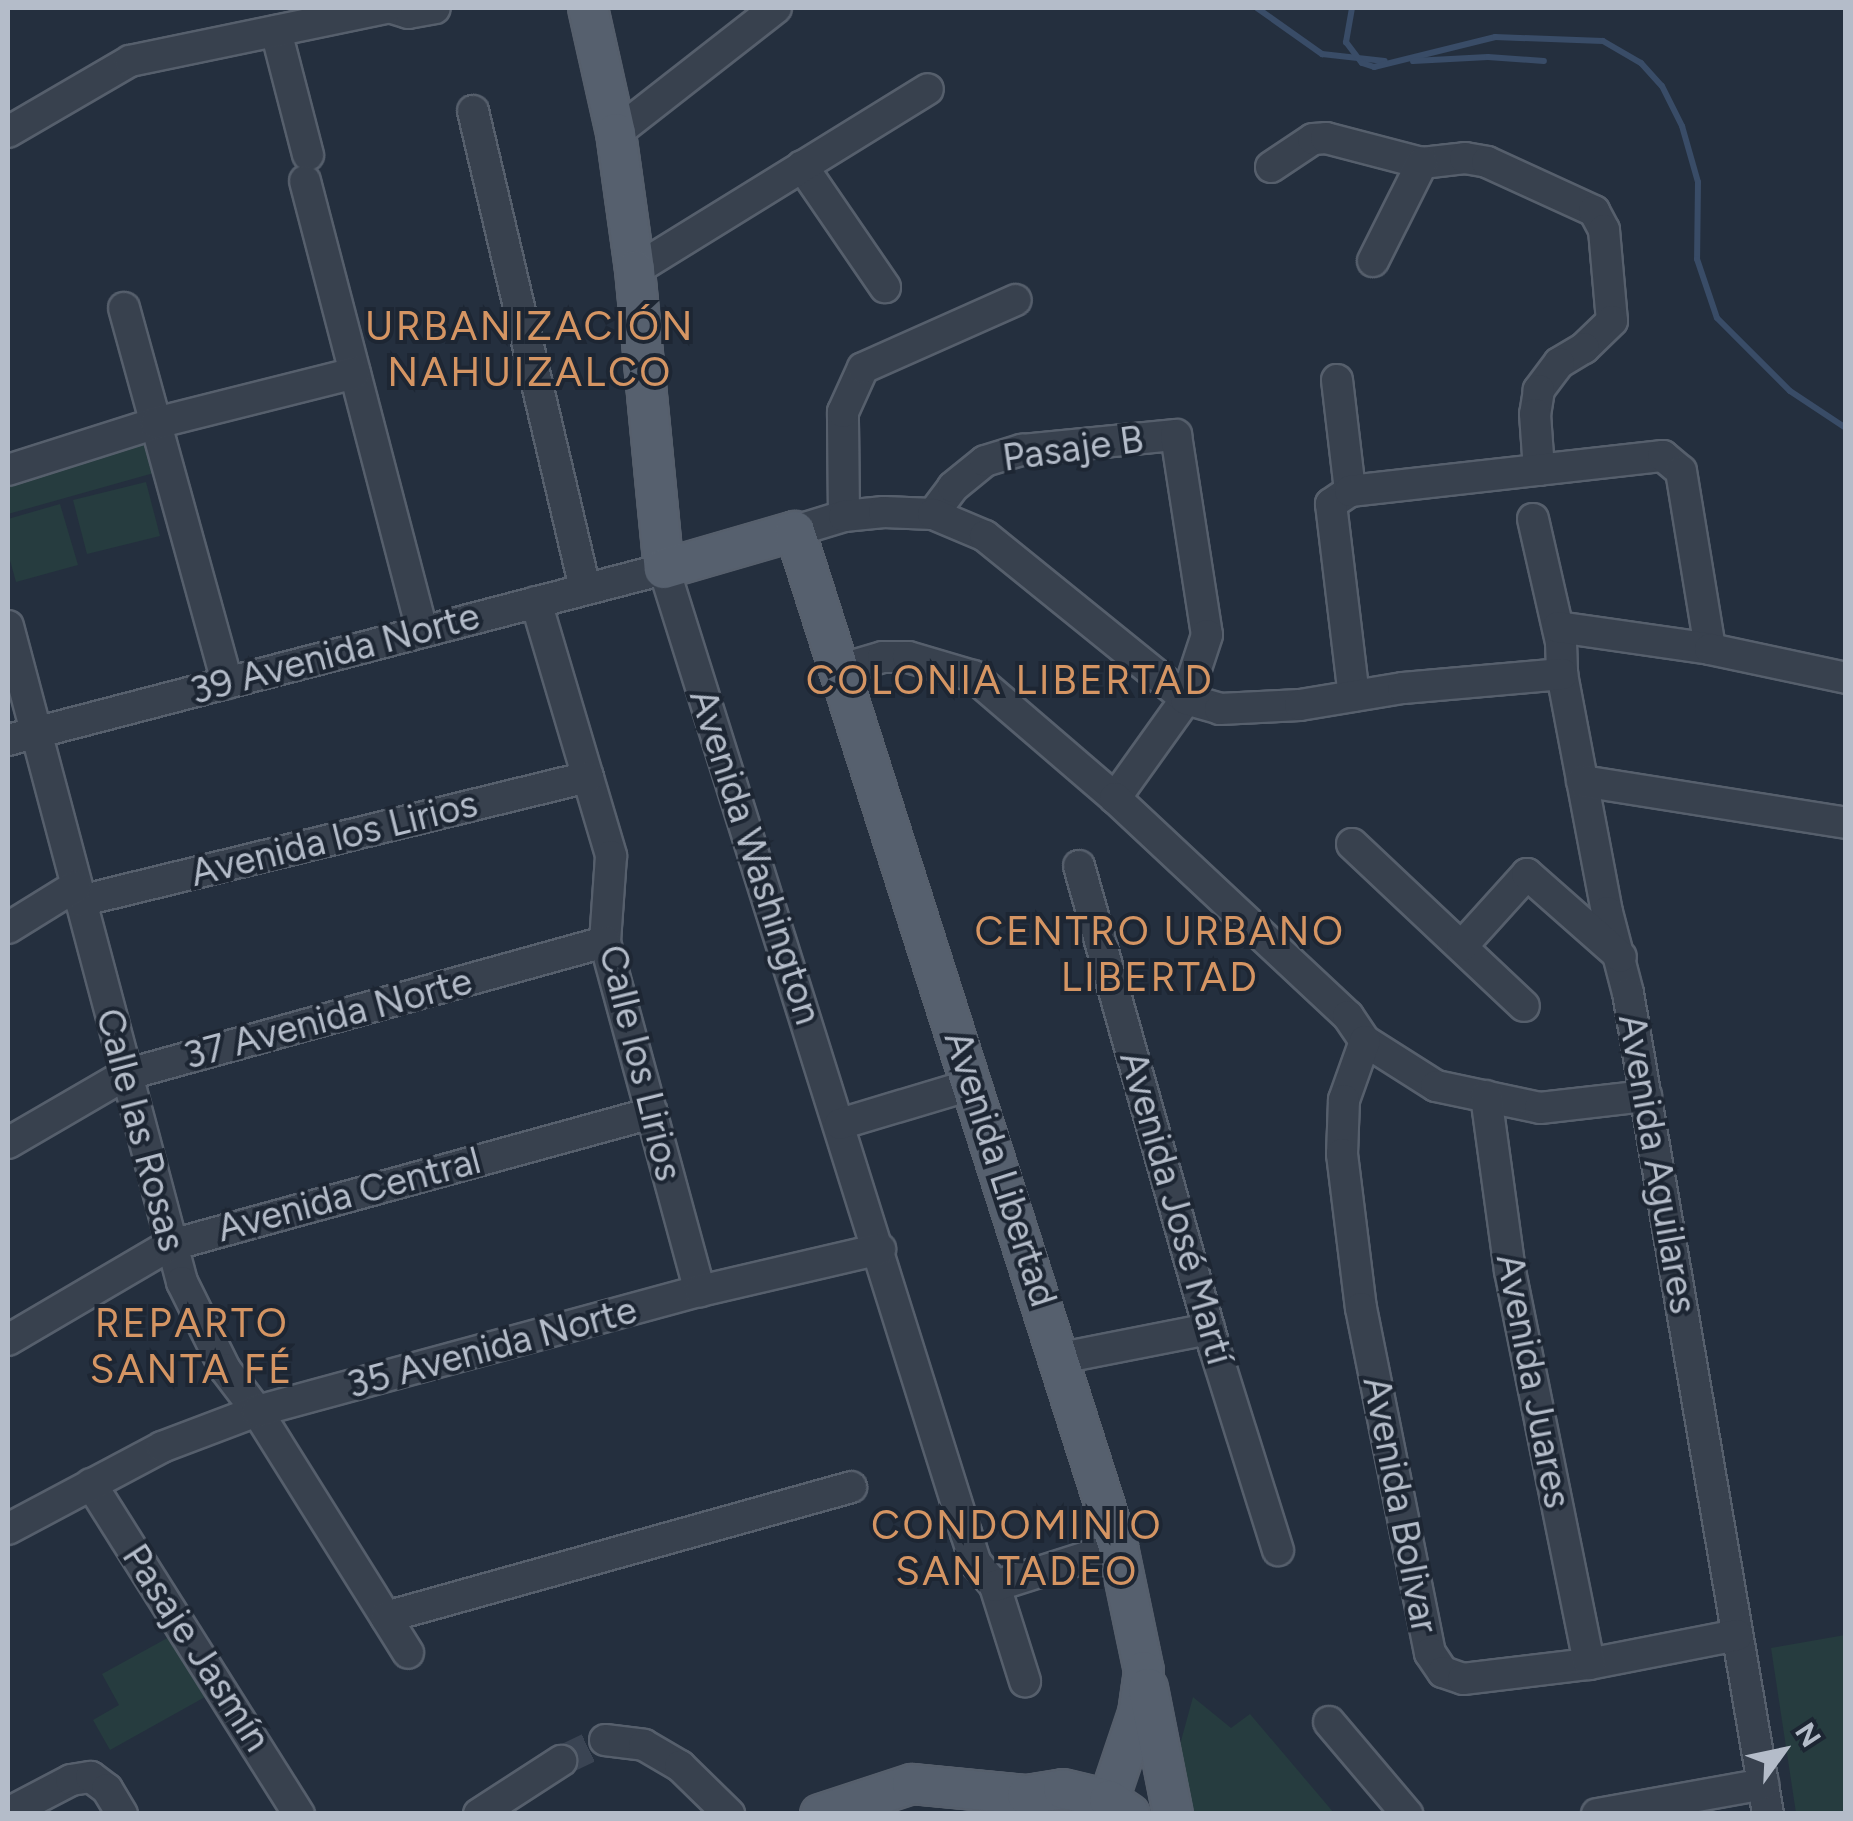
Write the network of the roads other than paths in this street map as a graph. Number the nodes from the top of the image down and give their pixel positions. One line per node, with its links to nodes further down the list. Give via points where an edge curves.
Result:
1 (390, 8): 2 (street, via 408,14); 5 (street)
2 (435, 8)
3 (588, 8): 9 (main road, Avenida Washington)
4 (776, 8): 9 (street)
5 (276, 31): 8 (street, via 130,60); 18 (street)
6 (928, 89): 11 (street)
7 (473, 111): 29 (street)
8 (8, 132)
9 (616, 133): 14 (main road, Avenida Washington)
10 (1422, 164): 12 (street, via 1326,138 1313,139); 13 (street); 22 (street, via 1487,162 1587,204 1600,222 1612,321 1538,390)
11 (802, 166): 14 (street); 15 (street)
12 (1271, 167)
13 (1374, 261)
14 (635, 270): 28 (main road, Avenida Washington)
15 (885, 287)
16 (1016, 300): 25 (street, via 870,362 857,375 842,412)
17 (124, 308): 20 (street)
18 (355, 373): 20 (street); 33 (street)
19 (1337, 380): 23 (street)
20 (156, 423): 21 (street); 38 (street)
21 (8, 470)
22 (1539, 470): 23 (street); 34 (street, via 1663,456 1681,471)
23 (1350, 492): 39 (street, via 1331,504)
24 (933, 514): 25 (street); 40 (street, via 986,536); 40 (street, Pasaje B, via 985,462 1022,450 1176,434 1208,636)
25 (844, 516): 27 (street)
26 (1532, 519): 32 (street, Avenida Aguilares)
27 (795, 531): 28 (main road); 35 (main road, Avenida Libertad)
28 (664, 569): 29 (street, 39 Avenida Norte); 60 (street, Avenida Washington)
29 (584, 589): 30 (street, 39 Avenida Norte)
30 (536, 602): 33 (street, 39 Avenida Norte); 42 (street, Calle los Lirios)
31 (8, 626): 41 (street, Calle las Rosas)
32 (1558, 627): 34 (street); 36 (street, Avenida Aguilares)
33 (422, 629): 38 (street, 39 Avenida Norte)
34 (1710, 649): 37 (street)
35 (839, 670): 44 (street, via 883,656 908,657 973,676); 56 (main road, Avenida Libertad)
36 (1562, 674): 39 (street); 43 (street, Avenida Aguilares)
37 (1846, 678)
38 (227, 683): 41 (street, 39 Avenida Norte)
39 (1354, 696): 40 (street, via 1220,708)
40 (1186, 699): 44 (street)
41 (22, 735): 48 (street, Calle las Rosas)
42 (588, 776): 48 (street, Avenida los Lirios); 50 (street, Calle los Lirios, via 611,856)
43 (1582, 781): 45 (street); 52 (street, Avenida Aguilares)
44 (1115, 798): 54 (street, via 1348,1016)
45 (1846, 824)
46 (1352, 844): 51 (street)
47 (1078, 866): 65 (street, Avenida José Martí)
48 (78, 893): 49 (street, Avenida los Lirios); 55 (street, Calle las Rosas)
49 (8, 928)
50 (604, 942): 55 (street, 37 Avenida Norte); 59 (street, Calle los Lirios)
51 (1462, 946): 52 (street, via 1527,874); 53 (street)
52 (1621, 957): 58 (street, Avenida Aguilares)
53 (1524, 1006)
54 (1366, 1042): 57 (street, via 1436,1086); 78 (street, Avenida Bolivar, via 1344,1100 1342,1154 1360,1308 1430,1653 1443,1672 1462,1679)
55 (125, 1075): 61 (street, 37 Avenida Norte); 62 (street, Calle las Rosas)
56 (973, 1084): 60 (street); 67 (main road, Avenida Libertad)
57 (1486, 1096): 58 (street, via 1540,1108); 78 (street, Avenida Juares, via 1510,1271)
58 (1646, 1096): 76 (street, Avenida Aguilares)
59 (652, 1113): 62 (street, Avenida Central); 64 (street, Calle los Lirios)
60 (840, 1124): 63 (street, Avenida Washington)
61 (8, 1143)
62 (168, 1246): 66 (street, Avenida Central); 68 (street, Calle las Rosas, via 224,1369)
63 (880, 1250): 64 (street, 35 Avenida Norte); 74 (street, Avenida Washington, via 976,1563)
64 (700, 1292): 68 (street, 35 Avenida Norte)
65 (1210, 1329): 67 (street); 73 (street, Avenida José Martí)
66 (8, 1340)
67 (1060, 1358): 72 (main road, Avenida Libertad)
68 (257, 1411): 69 (street, 35 Avenida Norte, via 162,1446); 75 (street, Calle las Rosas)
69 (91, 1484): 71 (street, 35 Avenida Norte); 90 (street, Pasaje Jasmín)
70 (851, 1488): 75 (street)
71 (8, 1528)
72 (1118, 1546): 74 (street); 79 (main road, Avenida Libertad)
73 (1278, 1550)
74 (994, 1586): 80 (street, Avenida Washington)
75 (386, 1617): 77 (street, Calle las Rosas)
76 (1737, 1635): 78 (street, Avenida Bolivar); 84 (street, Avenida Aguilares)
77 (408, 1653)
78 (1589, 1664)
79 (1144, 1671): 85 (main road, via 1106,1744); 86 (main road, Avenida Libertad); 94 (main road)
80 (1025, 1681)
81 (1329, 1722): 95 (street)
82 (605, 1740): 92 (street, via 644,1745 680,1766)
83 (562, 1760): 91 (street)
84 (1766, 1798): 87 (street)
85 (1046, 1799): 86 (main road); 93 (main road, via 912,1784)
86 (1114, 1809)
87 (1650, 1809): 96 (street)
88 (8, 1813): 89 (street, via 92,1776)
89 (122, 1814)
90 (299, 1814)
91 (479, 1814)
92 (729, 1814)
93 (820, 1814)
94 (1173, 1814)
95 (1407, 1814)
96 (1597, 1814)

